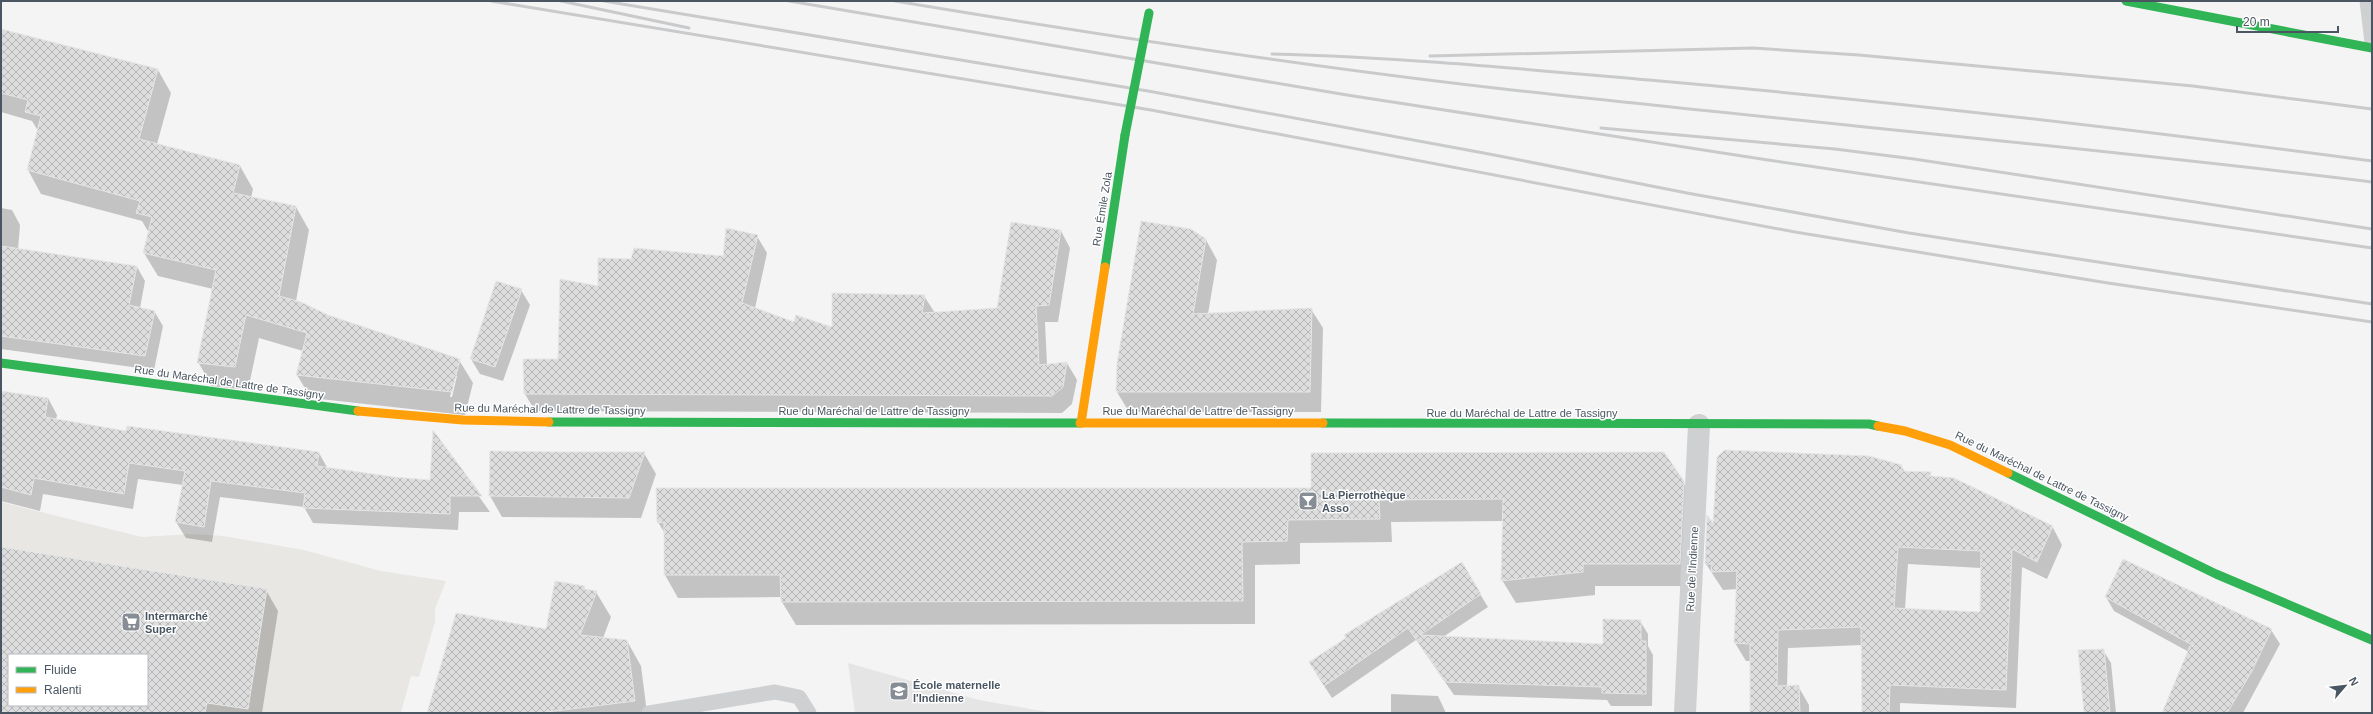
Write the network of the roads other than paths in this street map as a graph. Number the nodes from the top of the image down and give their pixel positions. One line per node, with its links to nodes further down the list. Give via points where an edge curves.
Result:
1 (1153, 1): 7 (main road, Rue Émile Zola, bridge, via 1125,135)
2 (2126, 1): 5 (main road)
3 (2367, 1): 4 (lane)
4 (2372, 42)
5 (2372, 48)
6 (1, 363): 7 (main road, Rue du Maréchal de Lattre de Tassigny, via 352,411 463,420)
7 (1081, 423): 8 (main road, Rue du Maréchal de Lattre de Tassigny)
8 (1699, 425): 9 (main road, Rue du Maréchal de Lattre de Tassigny, via 1869,424 1942,442 2005,470 2216,574); 13 (street, Rue de l'Indienne)
9 (2363, 637): 10 (street)
10 (2372, 646)
11 (649, 713): 12 (lane, via 776,692 799,697)
12 (809, 713)
13 (1685, 713)

